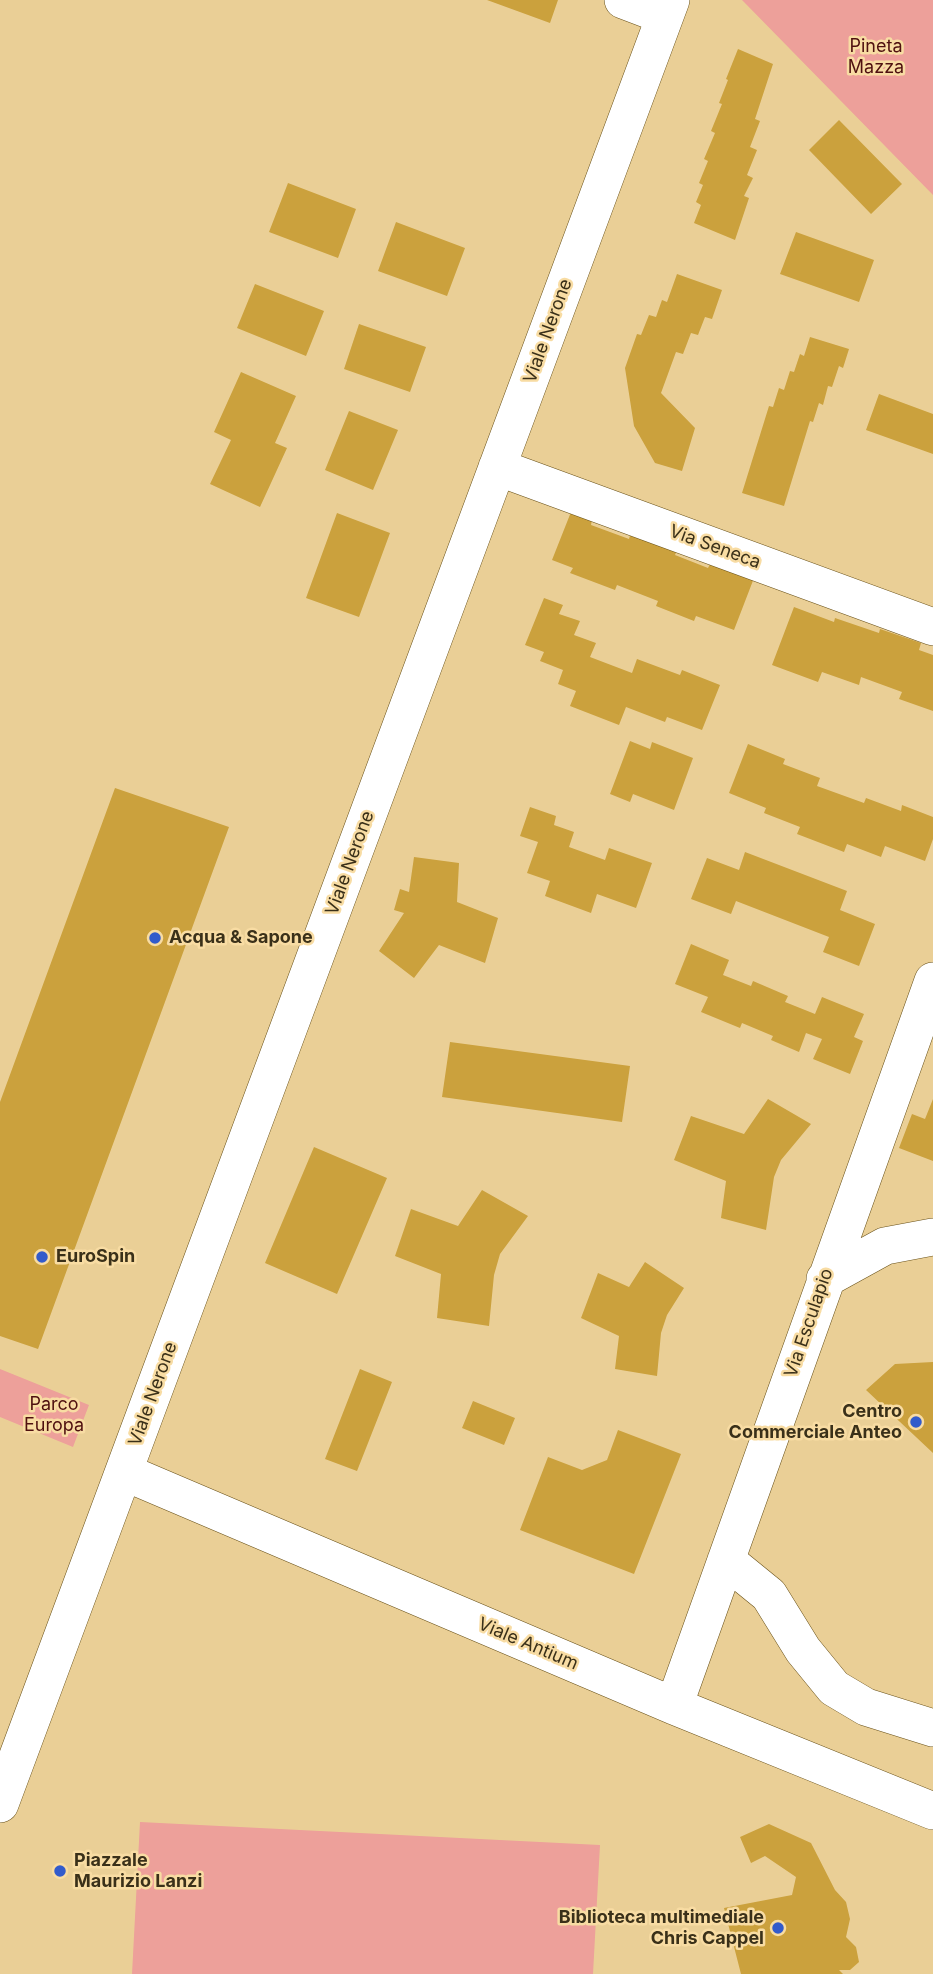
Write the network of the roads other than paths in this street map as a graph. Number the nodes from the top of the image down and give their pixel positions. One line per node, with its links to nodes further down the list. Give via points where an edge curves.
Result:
1 (623, 0): 2 (street)
2 (668, 8): 3 (street, Viale Nerone)
3 (497, 467): 4 (street, Via Seneca); 9 (street, Viale Nerone)
4 (933, 627)
5 (933, 982): 6 (street, Via Esculapio)
6 (922, 1049): 8 (street, Via Esculapio)
7 (933, 1237): 8 (street, via 886,1246)
8 (825, 1279): 10 (street, Via Esculapio)
9 (124, 1472): 11 (street, Viale Antium); 13 (street, Viale Nerone)
10 (726, 1560): 11 (street, Via Esculapio); 12 (street, via 769,1595 807,1657 834,1688 866,1707)
11 (674, 1706): 14 (street, Viale Antium)
12 (933, 1728)
13 (0, 1804)
14 (933, 1811)

